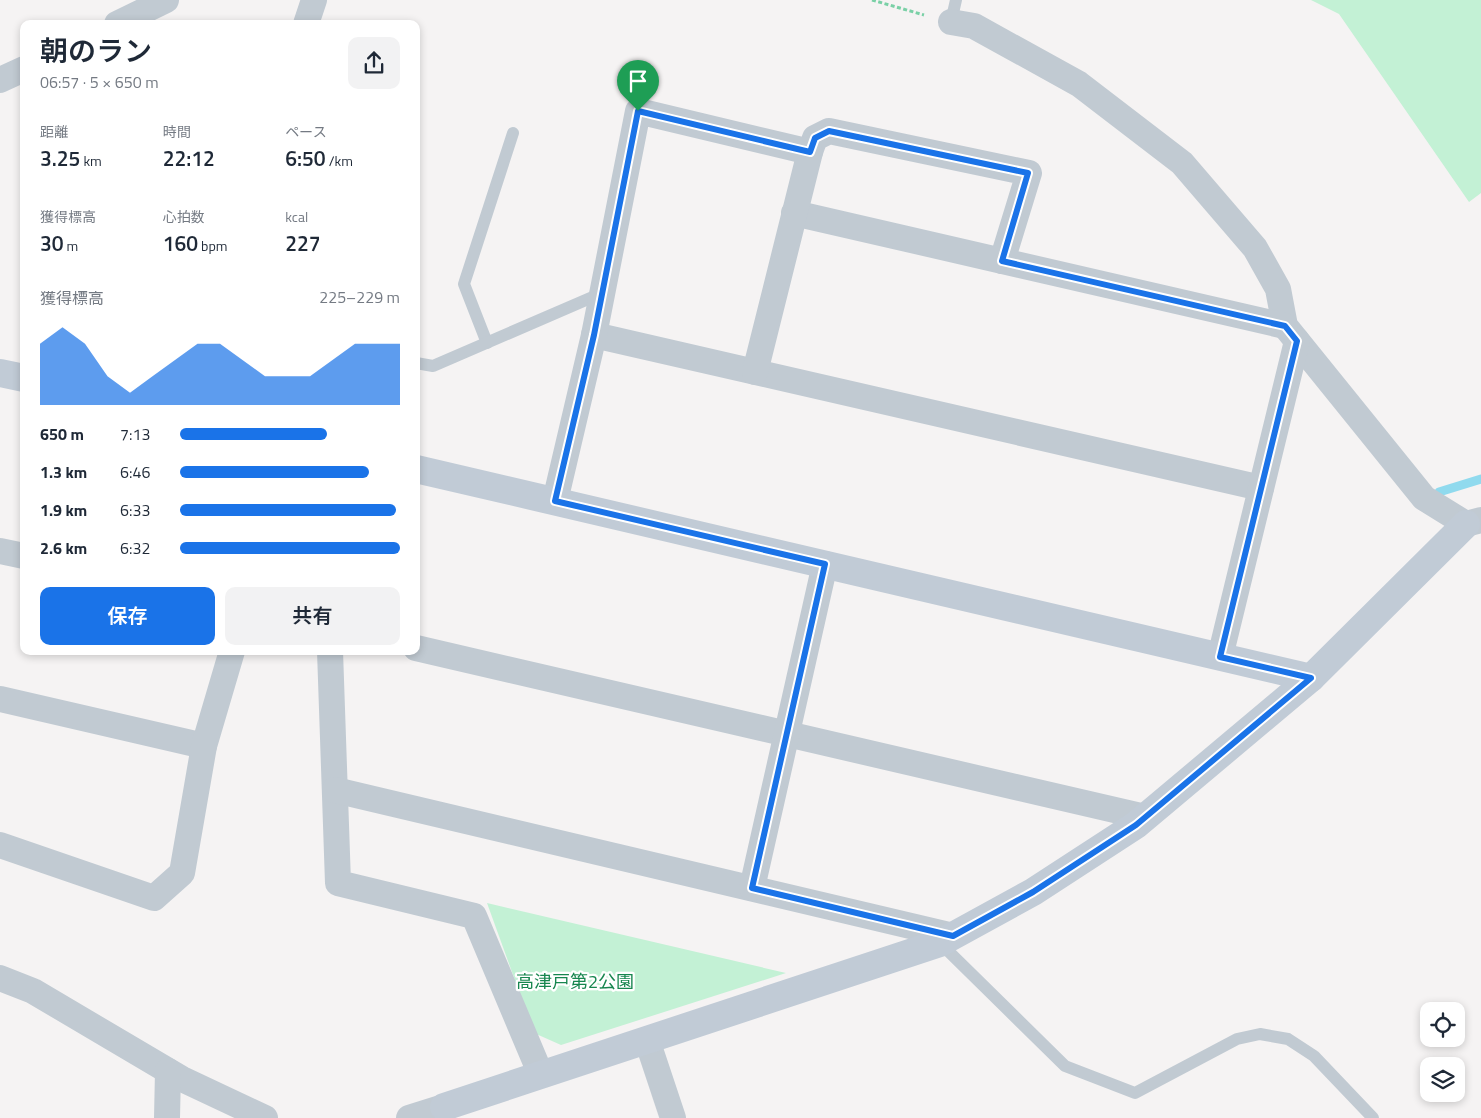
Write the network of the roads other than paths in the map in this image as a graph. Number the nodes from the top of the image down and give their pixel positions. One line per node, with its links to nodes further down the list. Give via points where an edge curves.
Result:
1 (166, 0): 4 (street); 5 (street)
2 (314, 0): 6 (street)
3 (954, 11): 14 (street, via 974,26 1078,84 1182,163 1255,248 1278,289)
4 (125, 20)
5 (161, 20)
6 (307, 20)
7 (20, 71): 8 (street)
8 (0, 80)
9 (514, 133): 16 (lane, via 464,284)
10 (810, 152): 11 (street); 12 (street, via 815,138 829,131 1028,173); 13 (street, via 638,111)
11 (794, 213): 12 (street); 18 (street)
12 (1002, 261): 14 (street)
13 (602, 293): 15 (street); 16 (lane)
14 (1291, 334): 22 (street); 24 (street, via 1424,498)
15 (594, 335): 18 (street); 23 (street)
16 (487, 344): 17 (lane, via 433,366)
17 (420, 364)
18 (755, 372): 22 (street)
19 (0, 373): 20 (street)
20 (20, 377)
21 (420, 470): 23 (street)
22 (1262, 488): 31 (street)
23 (555, 501): 27 (street)
24 (1474, 522): 32 (street)
25 (0, 551): 26 (street)
26 (20, 555)
27 (825, 564): 31 (street); 34 (street)
28 (420, 649): 34 (street)
29 (231, 655): 35 (street)
30 (330, 655): 36 (street)
31 (1220, 657): 32 (street)
32 (1311, 678): 37 (street)
33 (0, 699): 35 (street)
34 (787, 734): 37 (street); 39 (street)
35 (204, 746): 38 (street, via 182,873 154,898)
36 (335, 790): 39 (street); 44 (street, via 338,883 474,916)
37 (1145, 817): 40 (street, via 1033,892)
38 (0, 845)
39 (752, 888): 40 (street)
40 (946, 939): 42 (street); 50 (lane, via 1064,1066 1135,1093 1237,1039 1260,1034 1288,1039 1314,1056)
41 (0, 978): 43 (street, via 33,990)
42 (647, 1040): 44 (street); 49 (street)
43 (168, 1071): 46 (street); 47 (street)
44 (541, 1075): 45 (street)
45 (444, 1107): 48 (street)
46 (167, 1118)
47 (265, 1118)
48 (408, 1118)
49 (673, 1118)
50 (1373, 1118)

